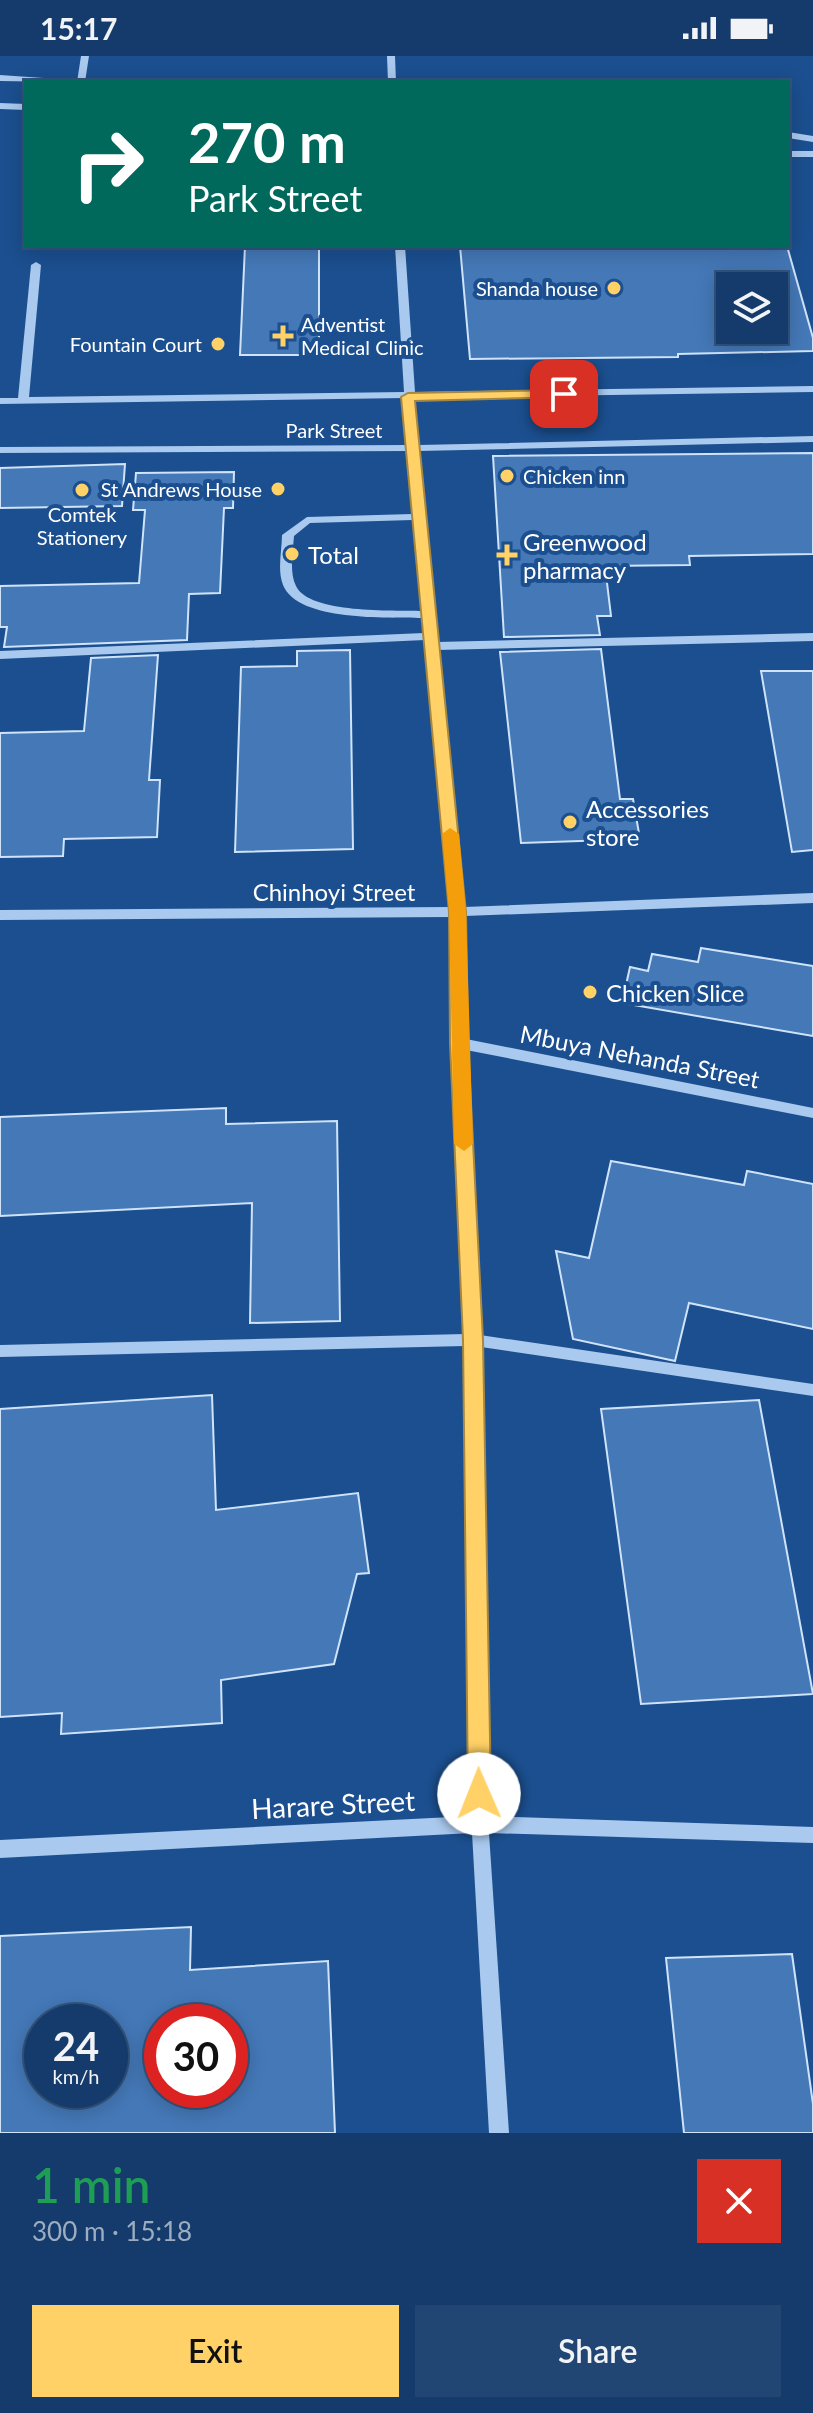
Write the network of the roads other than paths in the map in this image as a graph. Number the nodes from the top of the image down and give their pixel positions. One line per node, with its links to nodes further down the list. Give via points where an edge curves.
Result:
1 (85, 56): 5 (street)
2 (391, 56): 6 (street)
3 (0, 78): 4 (street)
4 (29, 80)
5 (81, 80)
6 (392, 80)
7 (0, 106): 8 (street)
8 (24, 107)
9 (790, 135): 10 (street)
10 (813, 139)
11 (790, 154): 12 (street)
12 (813, 154)
13 (400, 248): 16 (street)
14 (36, 265): 18 (street)
15 (813, 389): 16 (street, Park Street)
16 (408, 397): 18 (street, Park Street); 20 (street)
17 (0, 401): 18 (street, Park Street)
18 (23, 401)
19 (813, 439): 20 (street, Park Street)
20 (413, 448): 21 (street, Park Street); 22 (street)
21 (0, 450)
22 (418, 517): 23 (street); 23 (street, via 307,520 288,535 289,587 298,599 319,608)
23 (429, 615): 25 (street)
24 (813, 637): 25 (street)
25 (432, 641): 26 (street); 28 (street)
26 (0, 655)
27 (813, 898): 28 (street, Chinhoyi Street)
28 (458, 912): 29 (street, Chinhoyi Street); 30 (street)
29 (0, 915)
30 (459, 1043): 31 (street, Mbuya Nehanda Street); 32 (street)
31 (813, 1113)
32 (473, 1340): 33 (street); 34 (street); 35 (street)
33 (0, 1351)
34 (813, 1390)
35 (480, 1824): 36 (street, Harare Street); 37 (street, Harare Street); 38 (street)
36 (813, 1835)
37 (0, 1849)
38 (499, 2133)

